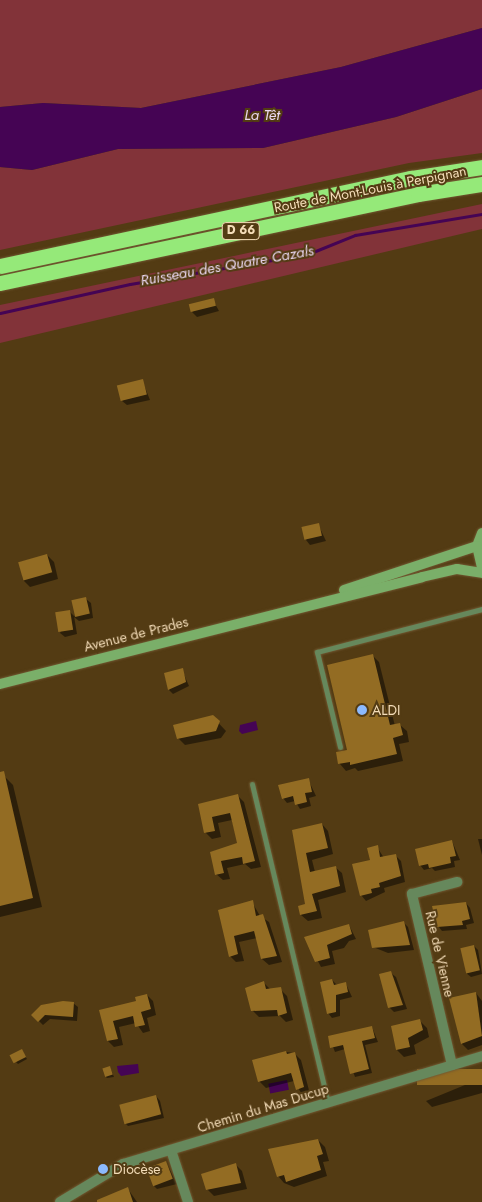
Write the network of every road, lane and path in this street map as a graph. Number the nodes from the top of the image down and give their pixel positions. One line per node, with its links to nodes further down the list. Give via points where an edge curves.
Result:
1 (482, 167): 3 (highway, Route de Mont-Louis à Perpignan / D 66, via 411,178)
2 (482, 184): 4 (highway, Route de Mont-Louis à Perpignan / D 66, via 418,194)
3 (0, 266)
4 (0, 283)
5 (482, 533): 6 (main road)
6 (477, 546): 7 (main road); 10 (main road, Avenue de Prades)
7 (482, 567)
8 (482, 572): 10 (main road, Avenue de Prades, via 457,569)
9 (482, 609): 12 (lane, via 317,652)
10 (279, 612): 11 (main road, Avenue de Prades)
11 (0, 684)
12 (340, 747)
13 (252, 784): 17 (lane)
14 (457, 882): 16 (street, Rue de Vienne, via 412,894)
15 (482, 1056): 16 (street, Chemin du Mas Ducup)
16 (452, 1065): 17 (street, Chemin du Mas Ducup)
17 (329, 1102): 18 (street, Chemin du Mas Ducup)
18 (171, 1150): 19 (street, Chemin du Mas Ducup, via 123,1164); 20 (street)
19 (60, 1202)
20 (188, 1202)

